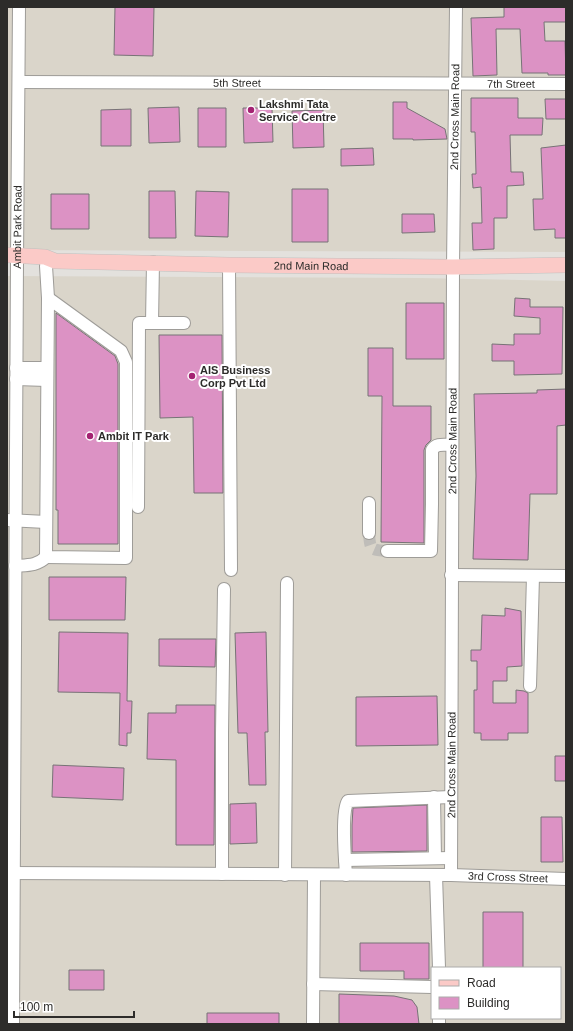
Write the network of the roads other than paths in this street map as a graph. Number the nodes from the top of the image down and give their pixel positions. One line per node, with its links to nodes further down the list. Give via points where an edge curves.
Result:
1 (19, 7): 3 (street, Ambit Park Road)
2 (456, 7): 4 (street, 2nd Cross Main Road)
3 (19, 82): 4 (street, 5th Street); 6 (street, Ambit Park Road)
4 (455, 83): 5 (street, 7th Street); 12 (street, 2nd Cross Main Road)
5 (566, 84)
6 (13, 141): 7 (street, Ambit Park Road)
7 (12, 260): 9 (main road, 2nd Main Road); 17 (street, Ambit Park Road)
8 (153, 262): 9 (main road, 2nd Main Road); 10 (main road, 2nd Main Road); 15 (street)
9 (51, 263): 13 (street)
10 (229, 265): 12 (main road, 2nd Main Road); 34 (street)
11 (566, 265): 12 (main road, 2nd Main Road)
12 (453, 267): 21 (street, 2nd Cross Main Road)
13 (48, 298): 18 (street); 32 (street, via 121,352 126,362 126,558)
14 (7, 309): 17 (street)
15 (152, 323): 16 (street); 25 (street, via 139,323)
16 (184, 324)
17 (13, 368): 18 (street); 19 (street); 20 (street, Ambit Park Road)
18 (47, 374): 27 (street)
19 (7, 417)
20 (12, 435): 22 (street, Ambit Park Road)
21 (452, 445): 29 (street, 2nd Cross Main Road); 31 (street, via 437,445 432,450)
22 (15, 466): 23 (street, via 13,480); 26 (street, Ambit Park Road)
23 (7, 484)
24 (369, 503): 28 (street)
25 (138, 507)
26 (13, 518): 27 (street); 33 (street, Ambit Park Road)
27 (46, 518): 32 (street)
28 (369, 534)
29 (451, 550): 31 (street); 35 (street, 2nd Cross Main Road)
30 (387, 551): 31 (street)
31 (431, 551)
32 (46, 557): 33 (street, via 33,565)
33 (15, 566): 40 (street, Ambit Park Road)
34 (231, 570)
35 (451, 575): 36 (street); 44 (street, 2nd Cross Main Road)
36 (533, 576): 37 (street); 41 (street)
37 (566, 576)
38 (287, 583): 50 (street)
39 (224, 589): 49 (street)
40 (11, 677): 42 (street, Ambit Park Road)
41 (530, 686)
42 (11, 716): 48 (street, Ambit Park Road)
43 (434, 797): 44 (street); 45 (street); 47 (street, via 348,801)
44 (451, 797): 46 (street, 2nd Cross Main Road)
45 (434, 858): 46 (street); 47 (street)
46 (451, 858): 54 (street, 2nd Cross Main Road)
47 (345, 860): 52 (street)
48 (11, 873): 49 (street, 3rd Cross Street); 59 (street, Ambit Park Road)
49 (222, 874): 50 (street, 3rd Cross Street)
50 (285, 875): 51 (street, 3rd Cross Street)
51 (314, 875): 52 (street, 3rd Cross Street); 57 (street)
52 (346, 875): 53 (street, 3rd Cross Street)
53 (436, 875): 54 (street, 3rd Cross Street); 56 (street)
54 (451, 875): 55 (street, 3rd Cross Street)
55 (566, 879)
56 (439, 967)
57 (313, 984): 58 (street); 60 (street)
58 (431, 987)
59 (13, 1024)
60 (313, 1024)

